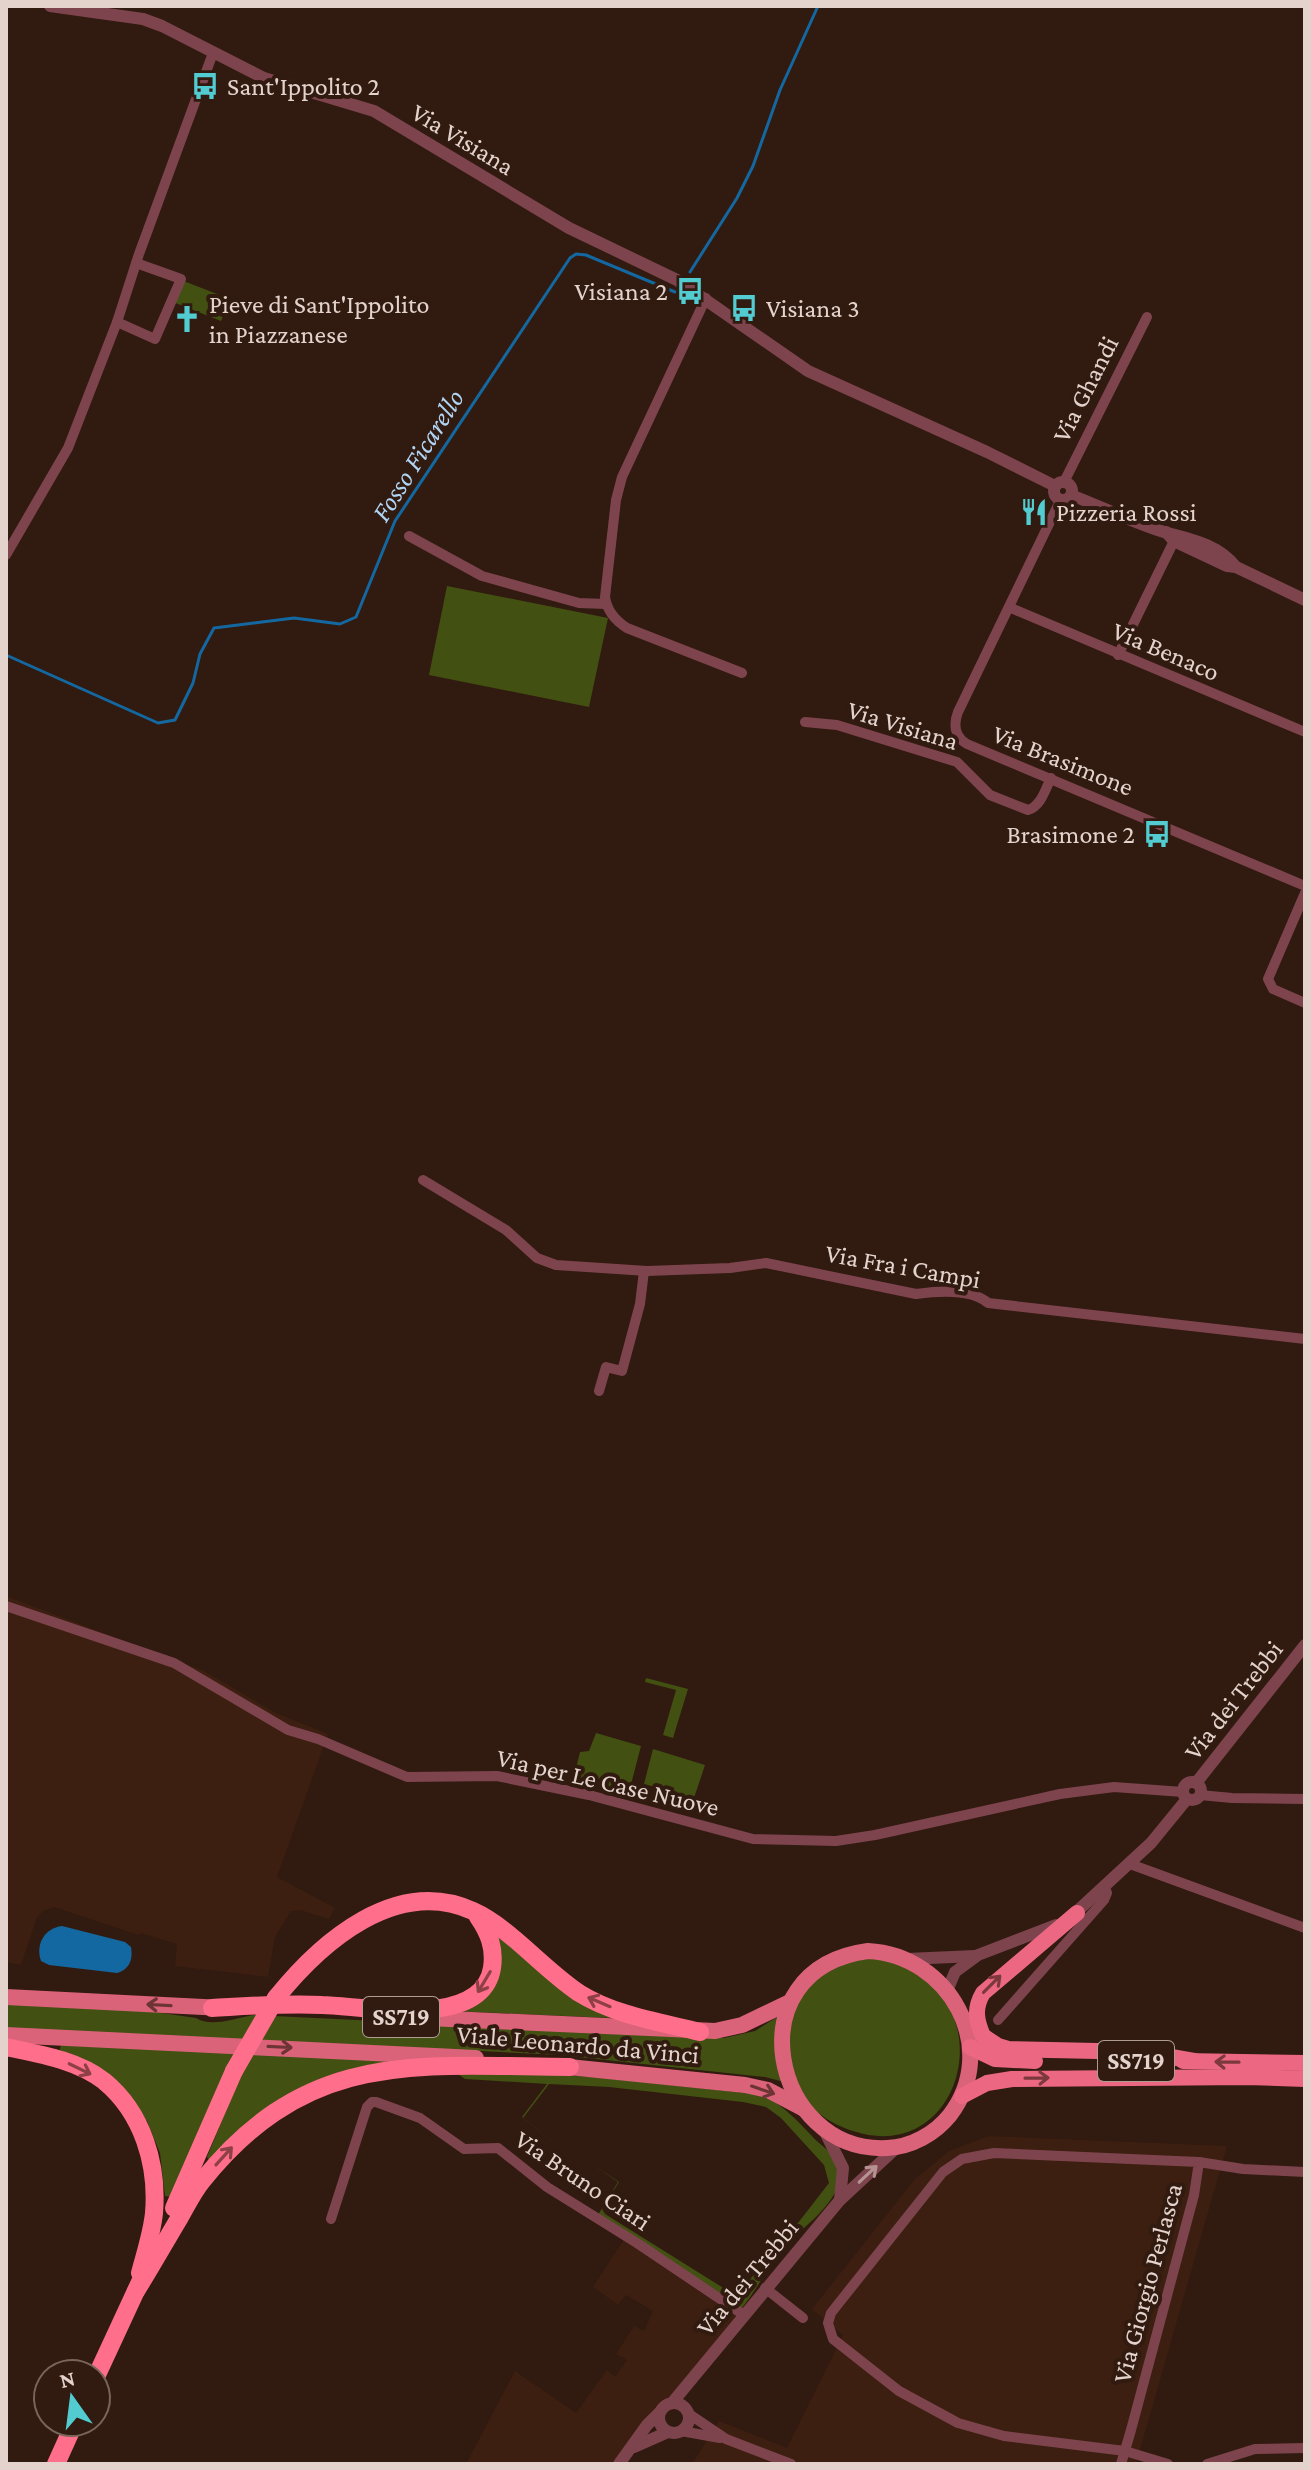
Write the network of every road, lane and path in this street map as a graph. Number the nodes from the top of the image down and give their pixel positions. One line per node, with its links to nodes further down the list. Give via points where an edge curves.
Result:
1 (50, 6): 2 (street, Via Visiana, via 143,19)
2 (213, 53): 3 (street); 4 (street, Via Visiana, via 264,78 374,111 569,228)
3 (136, 263): 6 (street); 6 (street, via 181,279 155,339)
4 (706, 298): 7 (street, Via Visiana, via 808,371); 13 (street, via 622,477)
5 (1147, 317): 7 (street, Via Ghandi)
6 (117, 322): 11 (street, via 68,448)
7 (1059, 484): 8 (street, via 1054,493)
8 (1066, 497): 10 (street); 14 (street, Via Brasimone)
9 (409, 536): 13 (street, via 482,576 579,603)
10 (1170, 537): 12 (street); 15 (street)
11 (6, 555)
12 (1304, 598)
13 (606, 604): 16 (street, via 627,628)
14 (1011, 608): 15 (street, Via Benaco); 19 (street, Via Brasimone, via 958,712 956,730 967,744)
15 (1118, 655): 18 (street, Via Benaco)
16 (742, 673)
17 (805, 722): 19 (street, Via Visiana, via 837,725 957,762 990,795 1023,809 1035,808)
18 (1305, 732)
19 (1051, 778): 20 (street, Via Brasimone)
20 (1305, 886)
21 (1305, 893): 22 (street, via 1268,979 1273,989)
22 (1305, 1003)
23 (423, 1180): 24 (street, Via Fra i Campi, via 506,1230 537,1258 556,1265)
24 (644, 1271): 25 (street, Via Fra i Campi, via 766,1263 916,1294 980,1296 988,1303); 26 (street, via 622,1371 606,1367)
25 (1305, 1339)
26 (599, 1391)
27 (6, 1606): 30 (street, Via per Le Case Nuove, via 174,1663 288,1730 407,1777 497,1776 753,1839 836,1841 1114,1787)
28 (1305, 1645): 29 (street, Via dei Trebbi)
29 (1198, 1789): 30 (street, Via dei Trebbi, via 1188,1783); 31 (street, via 1232,1798)
30 (1185, 1796): 32 (street, Via dei Trebbi)
31 (1305, 1799)
32 (1130, 1864): 33 (street, Via dei Trebbi); 36 (street)
33 (1105, 1887): 35 (street, Via dei Trebbi); 43 (street, via 1104,1900)
34 (474, 1911): 42 (highway, one-way to 42, via 488,1932 494,1955 490,1976 457,2006); 44 (highway, one-way to 34, via 581,1994); 61 (highway, bridge, via 435,1901 373,1915 326,1945 276,1998 234,2071)
35 (1077, 1913): 37 (street, Via dei Trebbi); 48 (highway, one-way to 35, via 1143,2052 1008,2049 983,2036 976,2013 983,1993)
36 (1305, 1928)
37 (978, 1955): 38 (street); 39 (street, via 955,1972)
38 (907, 1959): 39 (main road, Viale Leonardo da Vinci / SS719); 41 (main road, Viale Leonardo da Vinci / SS719, via 868,1951 839,1957 807,1978)
39 (947, 1991): 47 (main road, Viale Leonardo da Vinci / SS719, via 963,2019)
40 (6, 1997): 42 (main road, Viale Leonardo da Vinci / SS719, one-way to 40)
41 (790, 2002): 44 (main road, Viale Leonardo da Vinci / SS719, via 731,2029); 53 (main road, Viale Leonardo da Vinci / SS719, via 783,2058)
42 (212, 2008): 44 (main road, Viale Leonardo da Vinci / SS719)
43 (998, 2020)
44 (700, 2032)
45 (6, 2035): 50 (main road, Viale Leonardo da Vinci / SS719, one-way to 50, via 398,2053)
46 (6, 2047): 61 (highway, one-way to 61, via 56,2058 103,2080 136,2119 154,2171 154,2215)
47 (970, 2047): 48 (highway, SS719, via 1003,2061); 52 (main road, Viale Leonardo da Vinci / SS719)
48 (1194, 2061): 49 (highway, SS719, one-way to 48)
49 (1305, 2063)
50 (570, 2067): 53 (main road, Viale Leonardo da Vinci / SS719, one-way to 53, via 745,2085 768,2090); 61 (highway, one-way to 50, via 200,2182 242,2136 296,2098 340,2080 418,2066)
51 (1305, 2079): 52 (highway, Viale Leonardo da Vinci, one-way to 51, via 996,2080 1019,2078)
52 (962, 2096): 55 (main road, Viale Leonardo da Vinci / SS719, via 936,2129)
53 (804, 2109): 54 (main road, Viale Leonardo da Vinci / SS719)
54 (823, 2126): 55 (main road, Viale Leonardo da Vinci / SS719, via 858,2145); 58 (street, via 843,2168)
55 (896, 2148): 58 (street, Via dei Trebbi, one-way to 55)
56 (1199, 2162): 57 (street); 74 (street, Via Giorgio Perlasca); 74 (street, Via Giorgio Perlasca, via 994,2153 962,2159 930,2187 828,2323 833,2339 899,2391 958,2423 1016,2439)
57 (1305, 2172)
58 (840, 2200): 60 (street, Via dei Trebbi)
59 (331, 2219): 62 (street, Via Bruno Ciari, via 367,2107 376,2102 420,2118 464,2149 498,2148 547,2187)
60 (765, 2288): 62 (street, Via dei Trebbi); 63 (street)
61 (136, 2291): 64 (highway)
62 (744, 2315): 65 (street, Via dei Trebbi)
63 (803, 2318)
64 (105, 2358)
65 (687, 2382): 66 (street, Via dei Trebbi); 68 (street)
66 (672, 2403): 67 (street); 68 (street)
67 (660, 2412): 69 (street, via 660,2423); 72 (street)
68 (688, 2412): 69 (street, via 687,2425); 71 (street)
69 (674, 2432): 71 (street); 72 (street)
70 (68, 2438): 75 (highway)
71 (726, 2439): 77 (street)
72 (631, 2448): 76 (street)
73 (1305, 2448): 80 (street, via 1255,2449)
74 (1125, 2451): 78 (street, Via Giorgio Perlasca); 79 (street)
75 (56, 2464)
76 (619, 2464)
77 (791, 2464)
78 (1121, 2464)
79 (1168, 2464)
80 (1207, 2464)

